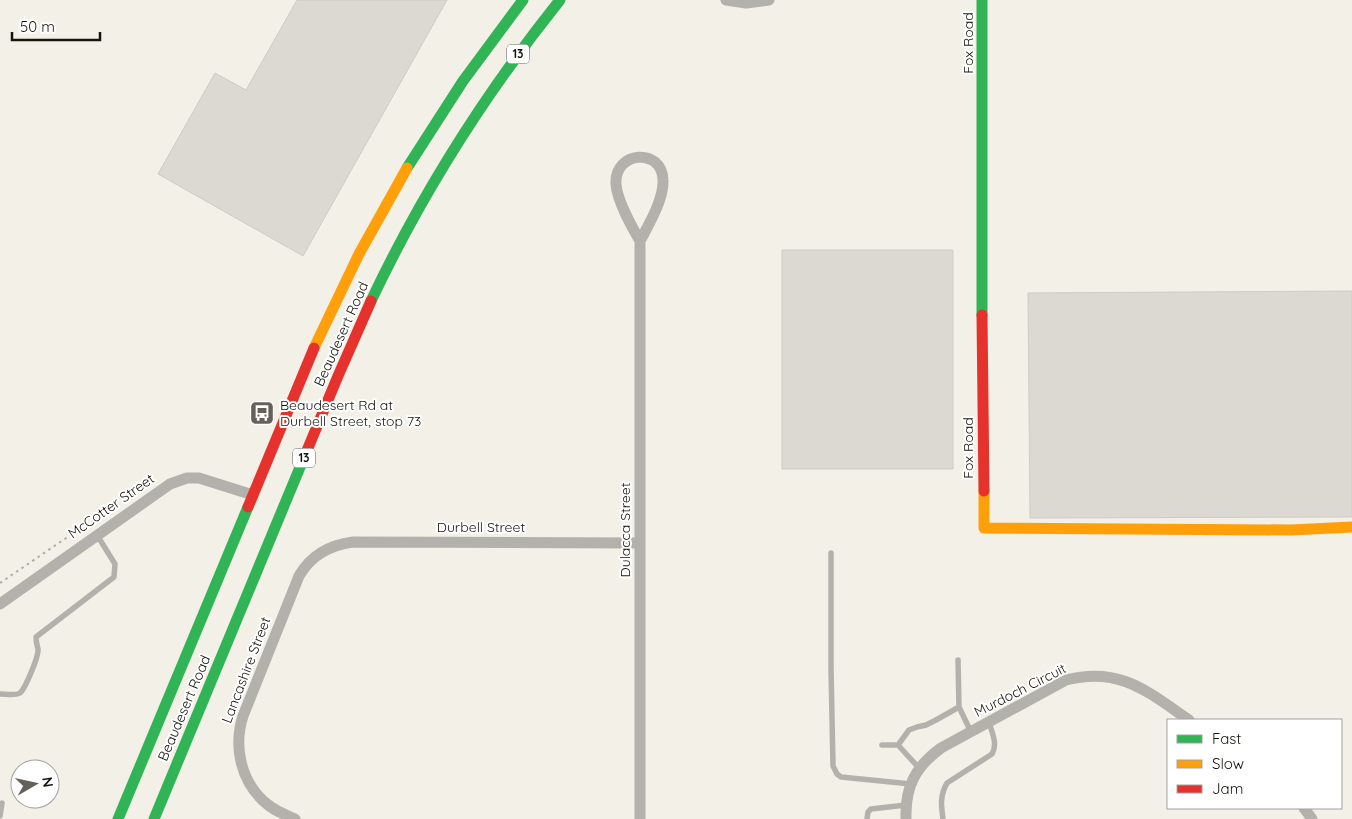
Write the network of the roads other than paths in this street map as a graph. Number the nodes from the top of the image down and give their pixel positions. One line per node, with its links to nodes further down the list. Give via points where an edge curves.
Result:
1 (522, 0): 7 (main road, Beaudesert Road / 13, via 448,103 365,241 337,295)
2 (560, 0): 28 (main road, Beaudesert Road / 13, via 464,132 384,274)
3 (726, 0): 4 (street, via 746,3)
4 (769, 0)
5 (982, 0): 8 (main road, Fox Road, via 984,528 1291,530)
6 (640, 241): 6 (street, Dulacca Street, via 629,223 616,180 622,164 645,157 658,164 663,180 662,193); 10 (street, Dulacca Street)
7 (253, 495): 9 (street, McCotter Street, via 199,478 178,480); 27 (main road, Beaudesert Road / 13)
8 (1352, 527)
9 (96, 535): 13 (street, McCotter Street); 15 (lane, via 115,564 114,577 36,637 37,656 21,692)
10 (640, 543): 11 (street, Durbell Street, via 353,542); 30 (street, Dulacca Street)
11 (323, 550): 29 (street, Lancashire Street, via 306,564 299,576 238,733 241,762 251,786 276,811)
12 (831, 552): 23 (lane, via 832,766 841,778)
13 (0, 604)
14 (958, 660): 16 (lane)
15 (0, 694)
16 (959, 707): 19 (lane); 21 (lane, via 926,725 909,730)
17 (1188, 719): 18 (street, Murdoch Circuit, via 1131,683 1106,676 1079,676)
18 (989, 722): 19 (street, Murdoch Circuit); 33 (lane, via 995,743 992,754 947,783 941,797)
19 (971, 732): 22 (street, Murdoch Circuit, via 936,752)
20 (882, 745): 21 (lane)
21 (898, 745): 22 (lane)
22 (919, 768): 23 (street, Murdoch Circuit)
23 (911, 784): 25 (street, Murdoch Circuit)
24 (2, 803): 26 (lane)
25 (906, 805): 31 (lane, via 871,810); 32 (street, Murdoch Circuit)
26 (0, 816)
27 (118, 819)
28 (154, 819)
29 (295, 819)
30 (640, 819)
31 (867, 819)
32 (906, 819)
33 (943, 819)

